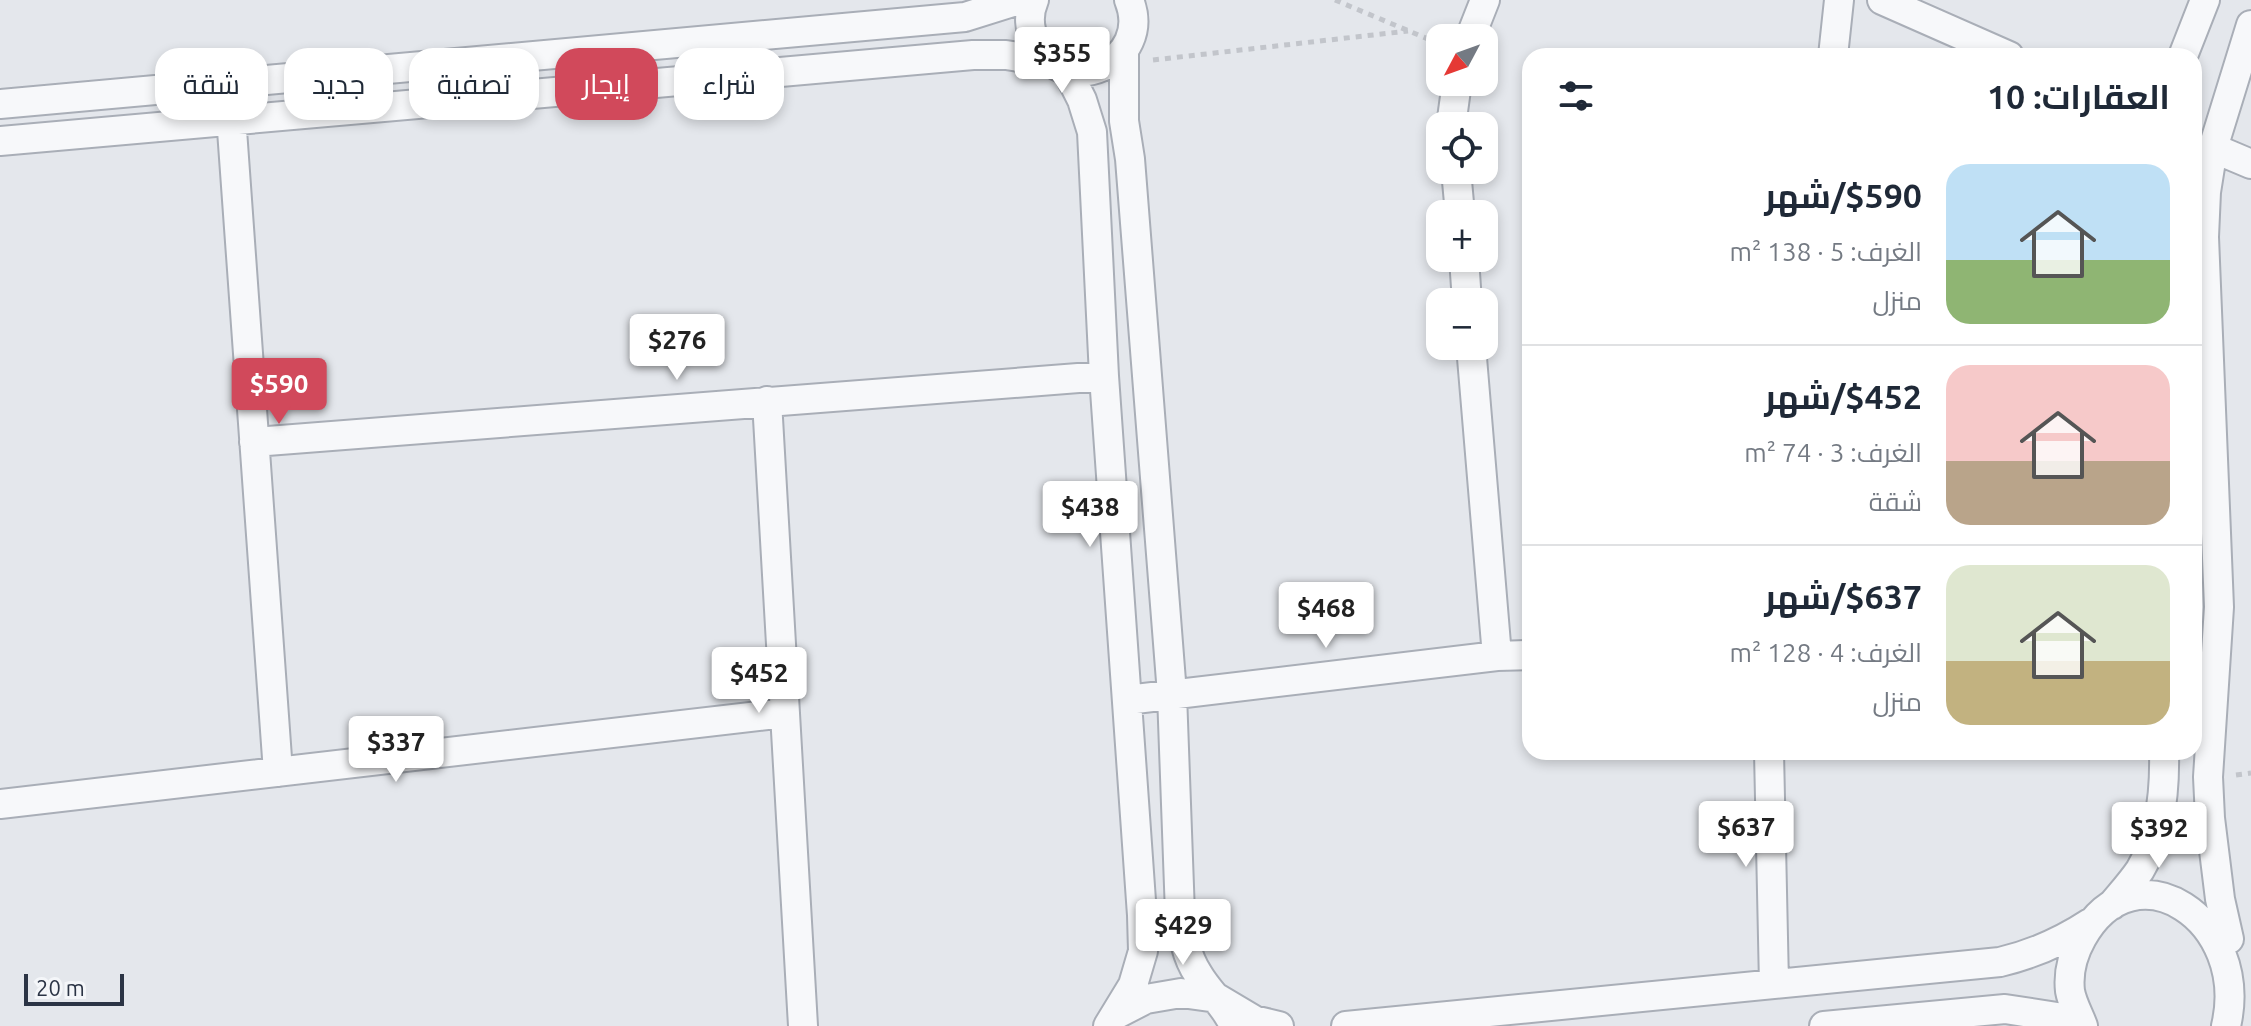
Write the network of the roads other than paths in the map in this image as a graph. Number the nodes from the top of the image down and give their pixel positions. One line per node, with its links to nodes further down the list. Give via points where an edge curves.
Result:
1 (1019, 0): 15 (street, via 965,17)
2 (1034, 0): 14 (street, via 1033,37 1040,51)
3 (1485, 0): 8 (street)
4 (1839, 0): 10 (street)
5 (1882, 0): 11 (street)
6 (2205, 0): 12 (street)
7 (1132, 3): 13 (street, via 1131,38)
8 (1476, 24)
9 (2251, 25): 21 (street)
10 (1834, 48)
11 (1991, 48)
12 (2186, 48)
13 (1124, 57): 14 (street, via 1083,72); 29 (street, via 1124,121)
14 (1059, 66): 18 (street, via 1006,55 973,55); 24 (street, via 1082,100 1092,132)
15 (268, 80)
16 (155, 90): 17 (street)
17 (0, 104)
18 (268, 117)
19 (231, 120): 20 (street); 26 (street)
20 (0, 141)
21 (2213, 148): 22 (street); 37 (street, via 2204,237 2219,607 2208,777 2214,858)
22 (2251, 164)
23 (1472, 360): 28 (street)
24 (1104, 376): 25 (street); 30 (street)
25 (767, 401): 26 (street); 31 (street)
26 (254, 442): 34 (street)
27 (1522, 655): 28 (street)
28 (1497, 656): 29 (street)
29 (1172, 694): 30 (street); 40 (street, via 1180,914 1197,974)
30 (1127, 700): 41 (street, via 1143,951 1133,985)
31 (785, 713): 34 (street); 42 (street)
32 (1769, 760): 39 (street)
33 (2164, 760): 36 (street, via 2158,826 2140,869)
34 (278, 772): 35 (street)
35 (0, 804)
36 (2101, 914): 37 (street, via 2143,895 2177,898 2207,913); 39 (street, via 2062,941 2000,962); 47 (street, via 2072,955 2070,992)
37 (2229, 939): 38 (street)
38 (2245, 968): 48 (street)
39 (1774, 984): 45 (street)
40 (1217, 998): 41 (street, via 1181,993 1146,999); 43 (street); 44 (street, via 1254,1020)
41 (1104, 1022)
42 (803, 1026)
43 (1234, 1026)
44 (1279, 1026)
45 (1346, 1026)
46 (1824, 1026): 47 (street, via 2005,1009)
47 (2082, 1026)
48 (2226, 1026)

